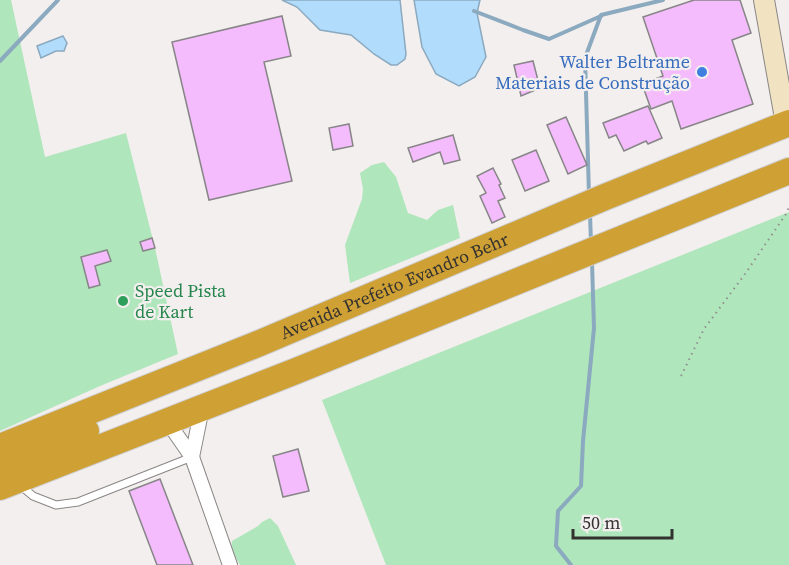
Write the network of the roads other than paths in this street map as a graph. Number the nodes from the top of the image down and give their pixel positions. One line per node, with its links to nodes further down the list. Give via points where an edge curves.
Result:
1 (764, 0): 2 (street)
2 (787, 123): 4 (highway, Avenida Prefeito Evandro Behr)
3 (789, 171): 5 (highway)
4 (260, 343): 7 (highway, Avenida Prefeito Evandro Behr); 9 (highway, via 169,398)
5 (202, 408): 6 (highway); 8 (street)
6 (167, 421): 8 (street); 9 (highway)
7 (0, 447)
8 (192, 457): 9 (lane, via 78,502 56,505); 10 (street)
9 (5, 479)
10 (230, 565)

